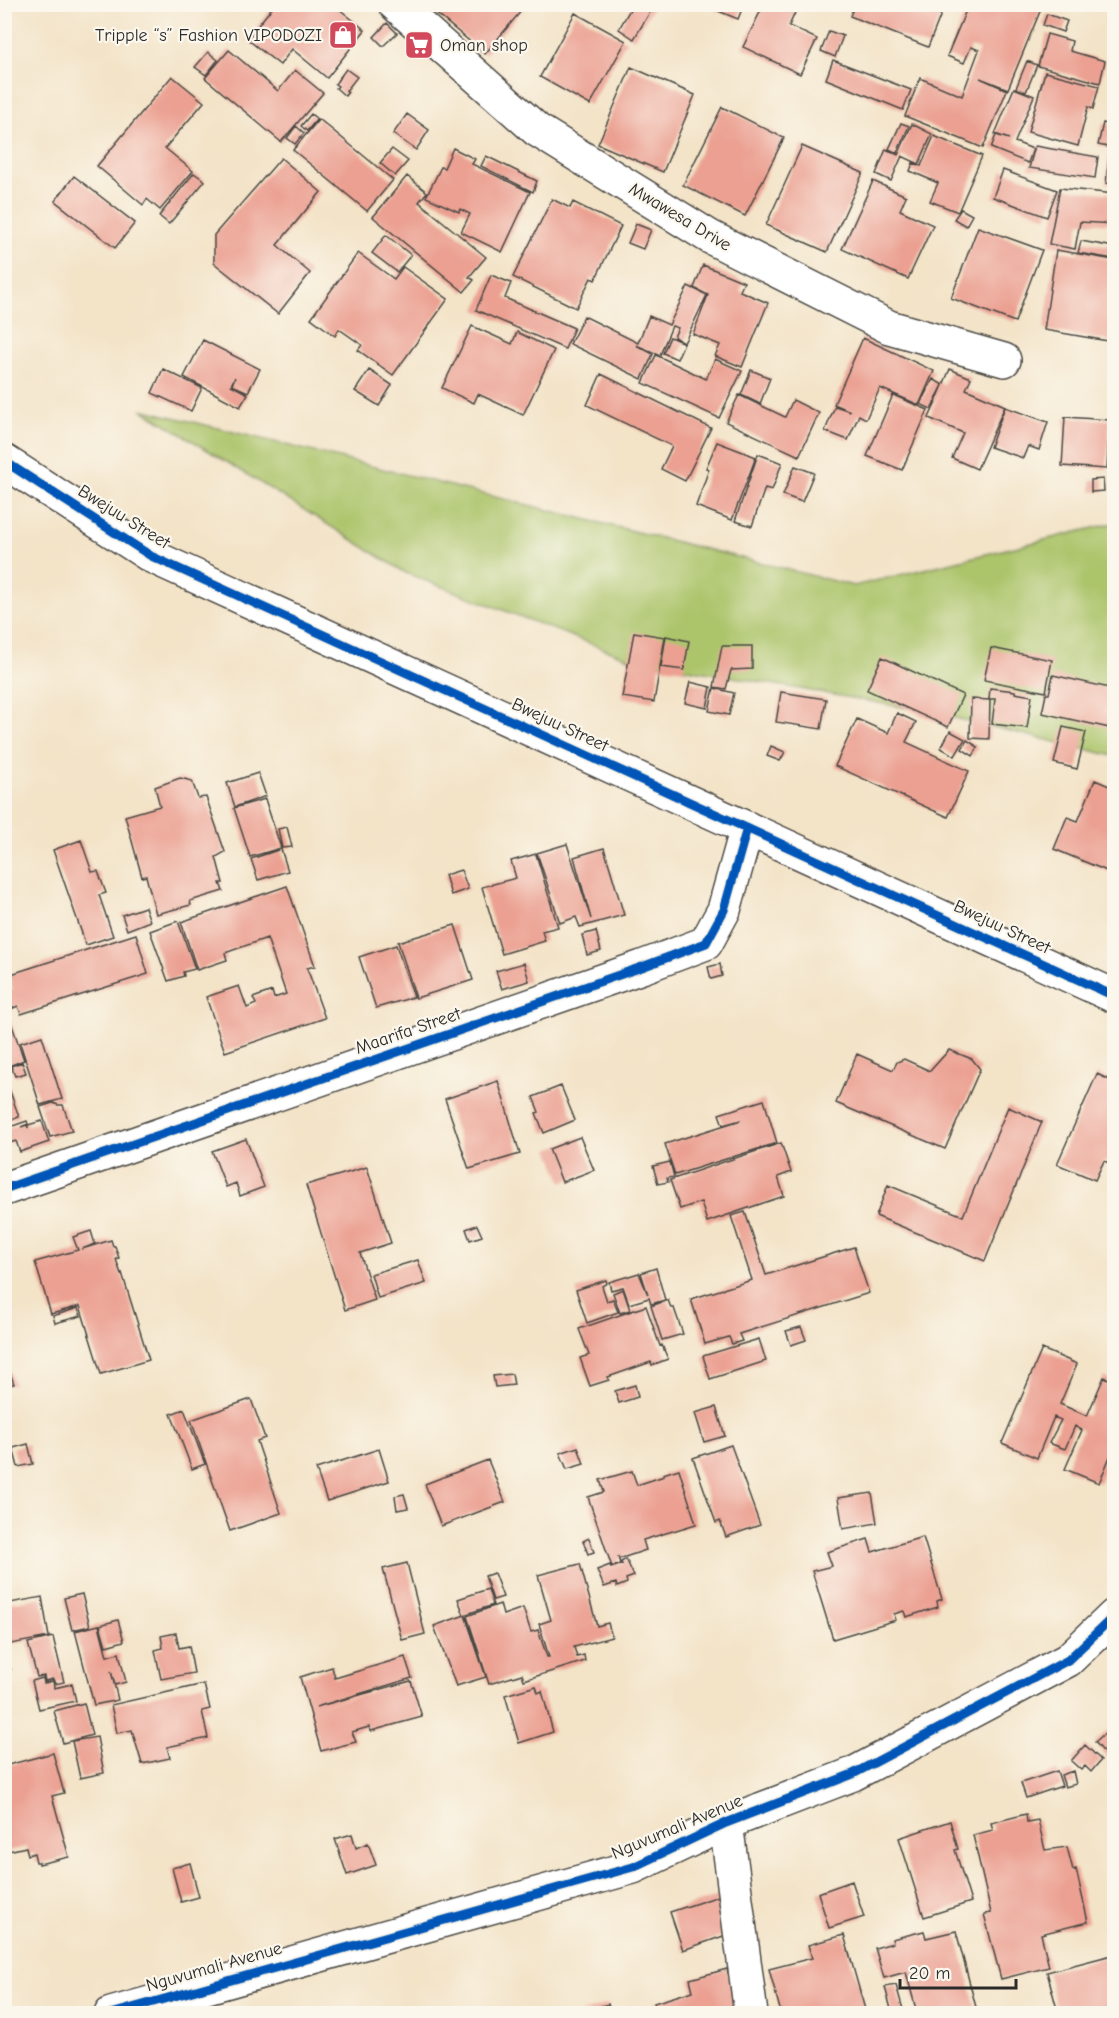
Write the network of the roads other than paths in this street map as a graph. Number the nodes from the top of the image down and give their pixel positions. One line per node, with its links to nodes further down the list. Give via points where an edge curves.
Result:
1 (395, 4): 2 (street, Mwawesa Drive, via 537,130 710,237 889,327)
2 (1004, 360)
3 (4, 461): 4 (street, Bwejuu Street, via 151,556)
4 (747, 828): 5 (street, Bwejuu Street); 6 (street, Maarifa Street, via 724,909 706,943)
5 (1114, 996)
6 (4, 1189)
7 (1114, 1617): 8 (street, Nguvumali Avenue, via 1068,1660 854,1774)
8 (726, 1823): 9 (street, Nguvumali Avenue, via 633,1867); 10 (street)
9 (114, 2013)
10 (751, 2013)

